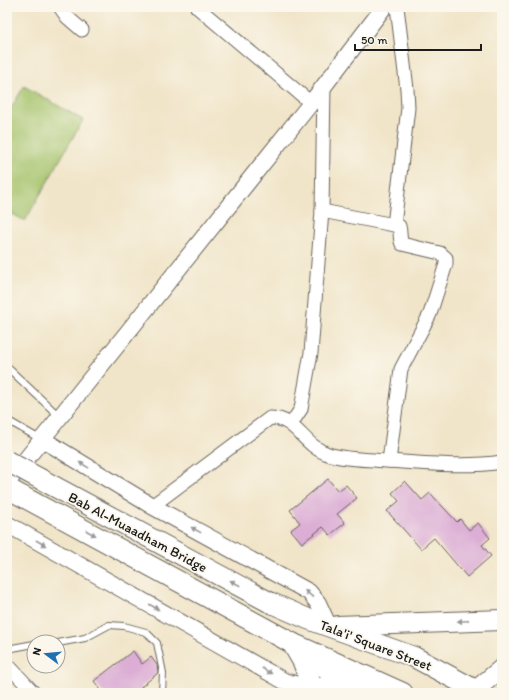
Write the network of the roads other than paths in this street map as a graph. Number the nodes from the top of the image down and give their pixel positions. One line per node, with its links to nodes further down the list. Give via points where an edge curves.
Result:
1 (60, 7): 5 (street)
2 (197, 7): 7 (street)
3 (384, 7): 6 (street)
4 (397, 7): 9 (street, via 408,108)
5 (82, 30)
6 (324, 86): 7 (street); 8 (street)
7 (311, 103): 11 (street)
8 (322, 211): 9 (street); 13 (street, via 311,353 301,409)
9 (394, 225): 16 (street, via 399,226 402,244 440,253 446,258 446,264 430,314 401,369)
10 (7, 367): 11 (lane)
11 (60, 417): 14 (street)
12 (7, 420): 14 (lane)
13 (291, 424): 16 (street, via 309,443 327,454); 20 (street, via 281,418 270,418)
14 (42, 439): 18 (street); 20 (street, one-way to 14)
15 (7, 461): 22 (main road, Bab Al-Muaadham Bridge, one-way to 15, bridge)
16 (389, 461): 17 (street, via 459,464)
17 (502, 462)
18 (7, 483)
19 (7, 488): 26 (main road, Bab Al-Muaadham Bridge, one-way to 26)
20 (152, 506): 24 (street, one-way to 20, via 318,603 309,592)
21 (7, 524): 32 (street, one-way to 32, via 284,681)
22 (269, 602): 24 (main road, Tala'i' Square Street)
23 (502, 620): 24 (main road, one-way to 24)
24 (329, 627): 33 (main road, Tala'i' Square Street, via 414,658 448,674)
25 (66, 642): 35 (lane, via 85,638 109,625 146,632 157,643 163,673)
26 (292, 643): 31 (main road, Bab Al-Muaadham Bridge); 32 (main road, via 303,662)
27 (26, 645): 28 (lane)
28 (7, 649)
29 (8, 668): 34 (street)
30 (502, 668): 33 (main road)
31 (355, 683): 32 (street); 36 (main road, Bab Al-Muaadham Bridge)
32 (313, 690)
33 (471, 692)
34 (34, 693)
35 (162, 693)
36 (403, 693)

